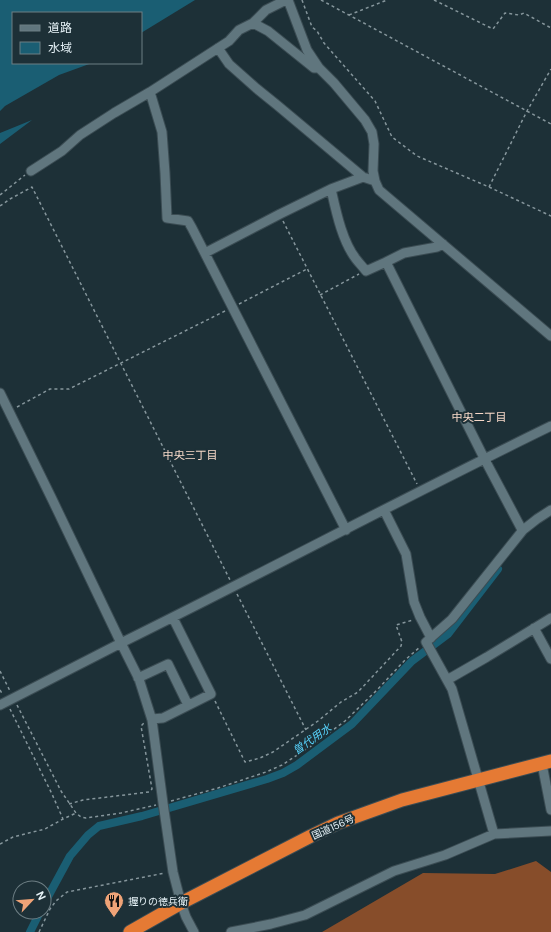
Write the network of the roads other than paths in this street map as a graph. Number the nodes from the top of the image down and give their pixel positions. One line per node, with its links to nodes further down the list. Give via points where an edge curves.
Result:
1 (289, 3): 2 (street, via 266,10); 4 (street, via 307,50)
2 (253, 23): 3 (street, via 239,30); 4 (street, via 268,31 314,68)
3 (218, 48): 5 (street); 7 (street, via 229,64)
4 (319, 68): 8 (street, via 365,120 372,132)
5 (150, 92): 6 (street, via 80,135 62,151); 11 (street, via 162,132 167,218 188,221)
6 (31, 171)
7 (363, 177): 8 (street); 9 (street)
8 (374, 181): 10 (street, via 379,190)
9 (331, 189): 11 (street); 12 (street, via 337,217 355,258 366,271)
10 (442, 244): 12 (street, via 404,253); 13 (street)
11 (205, 253): 21 (street)
12 (386, 262): 18 (street)
13 (551, 336)
14 (0, 393): 15 (street)
15 (9, 412): 16 (street); 27 (street)
16 (0, 416)
17 (551, 426): 18 (street)
18 (484, 458): 19 (street); 22 (street)
19 (384, 510): 21 (street); 26 (street, via 406,554 414,602)
20 (551, 510): 22 (street)
21 (346, 530): 23 (street)
22 (523, 530): 26 (street, via 452,619)
23 (173, 618): 27 (street); 32 (street, via 211,694)
24 (551, 618): 25 (street)
25 (534, 628): 28 (street); 30 (street)
26 (429, 640): 30 (street, via 432,652)
27 (121, 643): 29 (street); 31 (street)
28 (551, 659)
29 (138, 678): 32 (street, via 168,664); 33 (street)
30 (447, 680): 35 (street, via 452,689)
31 (7, 701)
32 (188, 705): 33 (street, via 164,718)
33 (152, 720): 39 (street, via 163,803)
34 (546, 763): 35 (highway, 国道156号); 36 (street)
35 (479, 780): 38 (street); 39 (highway, 国道156号, via 402,800 338,824)
36 (551, 810)
37 (551, 831): 38 (street)
38 (494, 834): 42 (street, via 445,855 394,871 305,915)
39 (181, 903): 40 (highway, 国道156号); 41 (street)
40 (130, 932)
41 (194, 932)
42 (231, 932)

